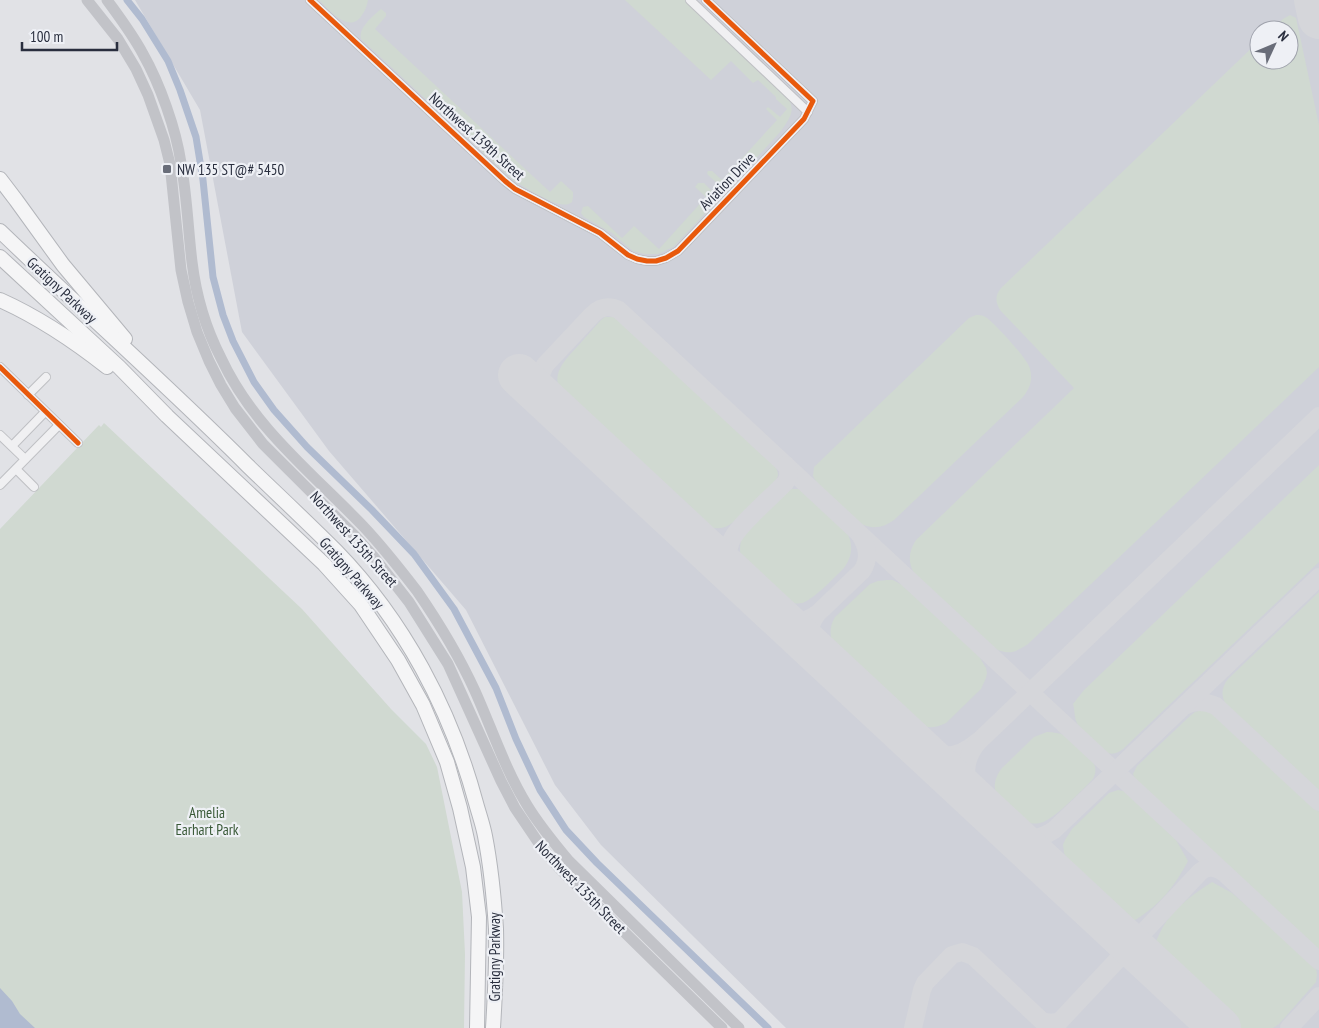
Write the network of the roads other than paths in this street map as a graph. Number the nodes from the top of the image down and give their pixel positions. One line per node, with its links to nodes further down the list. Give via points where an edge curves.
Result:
1 (87, 0): 27 (main road, Northwest 135th Street, via 118,39 136,69 164,140 188,302 197,332 221,385 263,444 374,556 409,602 448,664 514,808 540,846)
2 (107, 0): 26 (main road, Northwest 135th Street, via 129,30 158,84 181,162 199,298 220,357 242,397 269,432 364,527 418,593 459,660 510,773 538,823 569,861)
3 (310, 0): 10 (street, Northwest 139th Street, via 510,185 600,232 628,255)
4 (690, 0): 6 (street)
5 (706, 0): 6 (street, Aviation Drive, via 813,101)
6 (808, 112): 10 (street, Aviation Drive, via 678,251 666,258)
7 (0, 180): 14 (highway, via 63,265)
8 (0, 231): 14 (highway, Gratigny Parkway)
9 (0, 257): 17 (highway, Gratigny Parkway)
10 (647, 261)
11 (0, 300): 17 (highway, via 84,349)
12 (0, 367): 15 (street)
13 (46, 377): 15 (street)
14 (163, 383): 29 (highway, Gratigny Parkway, via 337,552 404,636 433,688 469,777 484,834 496,930)
15 (28, 395): 16 (street)
16 (45, 412): 18 (street); 21 (street)
17 (167, 416): 28 (highway, Gratigny Parkway, via 324,564 361,605 398,660 422,705 447,762 473,867 479,917)
18 (59, 425): 20 (street); 22 (street)
19 (0, 435): 21 (street)
20 (78, 443)
21 (12, 446): 22 (street)
22 (25, 459): 23 (street)
23 (16, 469): 24 (street); 25 (street)
24 (0, 485)
25 (34, 487)
26 (678, 968): 27 (main road); 31 (main road, Northwest 135th Street)
27 (669, 977): 30 (main road, Northwest 135th Street)
28 (477, 1028)
29 (494, 1028)
30 (722, 1028)
31 (739, 1028)

